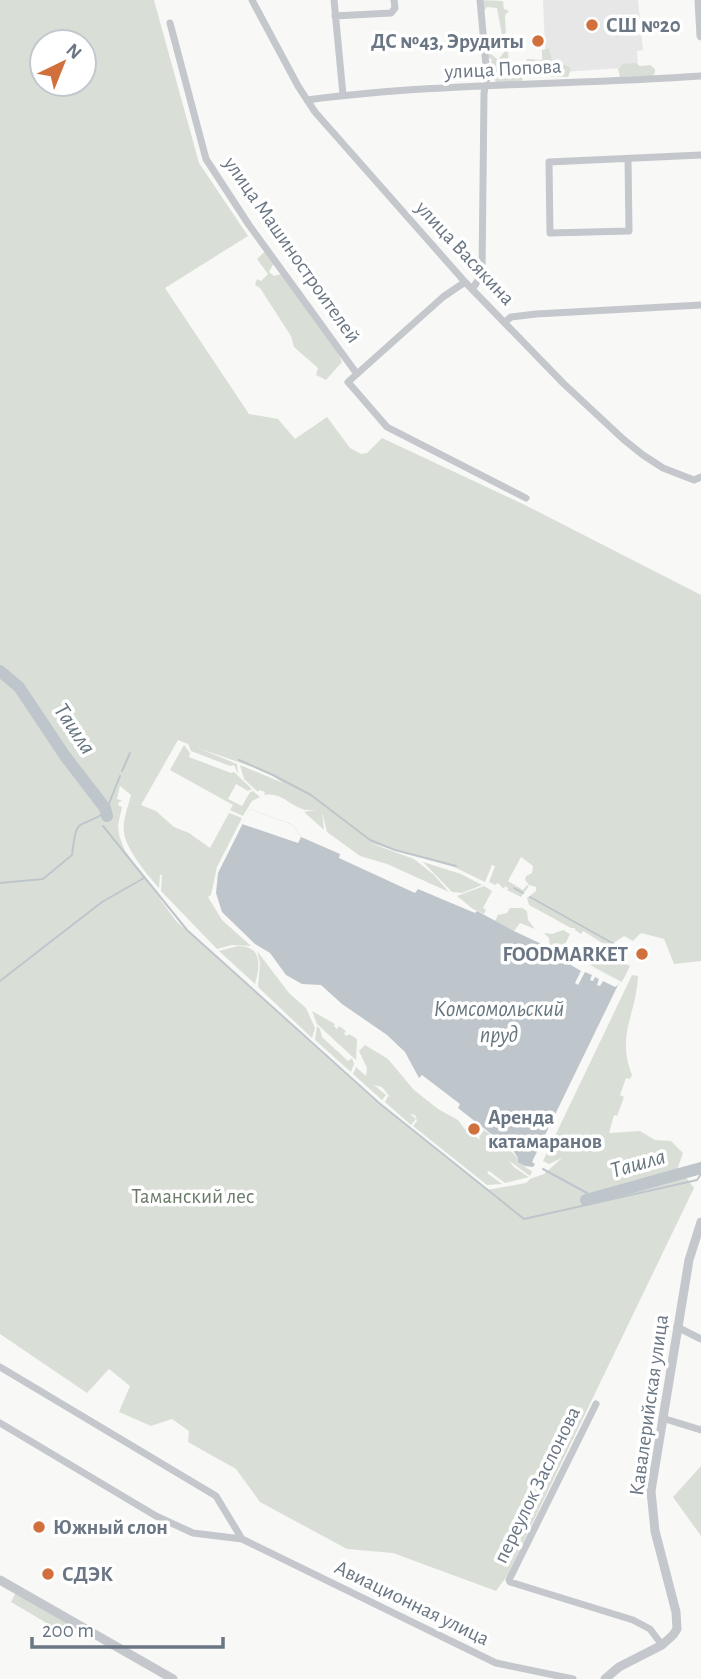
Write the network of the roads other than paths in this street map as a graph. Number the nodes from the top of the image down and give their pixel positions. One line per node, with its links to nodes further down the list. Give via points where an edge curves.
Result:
1 (252, 0): 12 (street, улица Васякина)
2 (334, 0): 6 (street)
3 (394, 0): 6 (street, via 391,13)
4 (480, 0): 10 (street)
5 (699, 0): 8 (street)
6 (335, 16): 11 (street)
7 (170, 23): 19 (street, улица Машиностроителей, via 206,159)
8 (701, 36)
9 (701, 76): 10 (street, улица Попова)
10 (486, 86): 11 (street, улица Попова); 16 (street, via 482,274)
11 (344, 95): 12 (street, улица Попова)
12 (307, 100): 15 (street, улица Васякина)
13 (701, 155): 14 (street)
14 (628, 159): 14 (street, via 549,162 550,233 629,231)
15 (465, 282): 16 (street, улица Васякина); 19 (street)
16 (473, 288): 18 (street, улица Васякина)
17 (701, 305): 18 (street, via 536,314)
18 (505, 322): 20 (street, улица Васякина, via 623,439 663,468 694,480)
19 (357, 374): 21 (street, via 348,382 387,427)
20 (701, 477)
21 (526, 498)
22 (701, 1222): 23 (street, Кавалерийская улица)
23 (697, 1247): 24 (street, Кавалерийская улица)
24 (677, 1327): 25 (street); 28 (street, Кавалерийская улица)
25 (701, 1339)
26 (0, 1367): 31 (street, via 216,1496)
27 (596, 1404): 33 (street, переулок Заслонова, via 509,1580 633,1620 650,1629)
28 (662, 1418): 30 (street); 33 (street, Кавалерийская улица, via 652,1508 678,1620 673,1635)
29 (0, 1423): 31 (street, Авиационная улица, via 156,1516 193,1533)
30 (701, 1430)
31 (242, 1539): 35 (street, Авиационная улица, via 496,1663)
32 (0, 1580): 34 (street)
33 (662, 1646): 36 (street)
34 (173, 1679)
35 (573, 1679)
36 (605, 1679)

